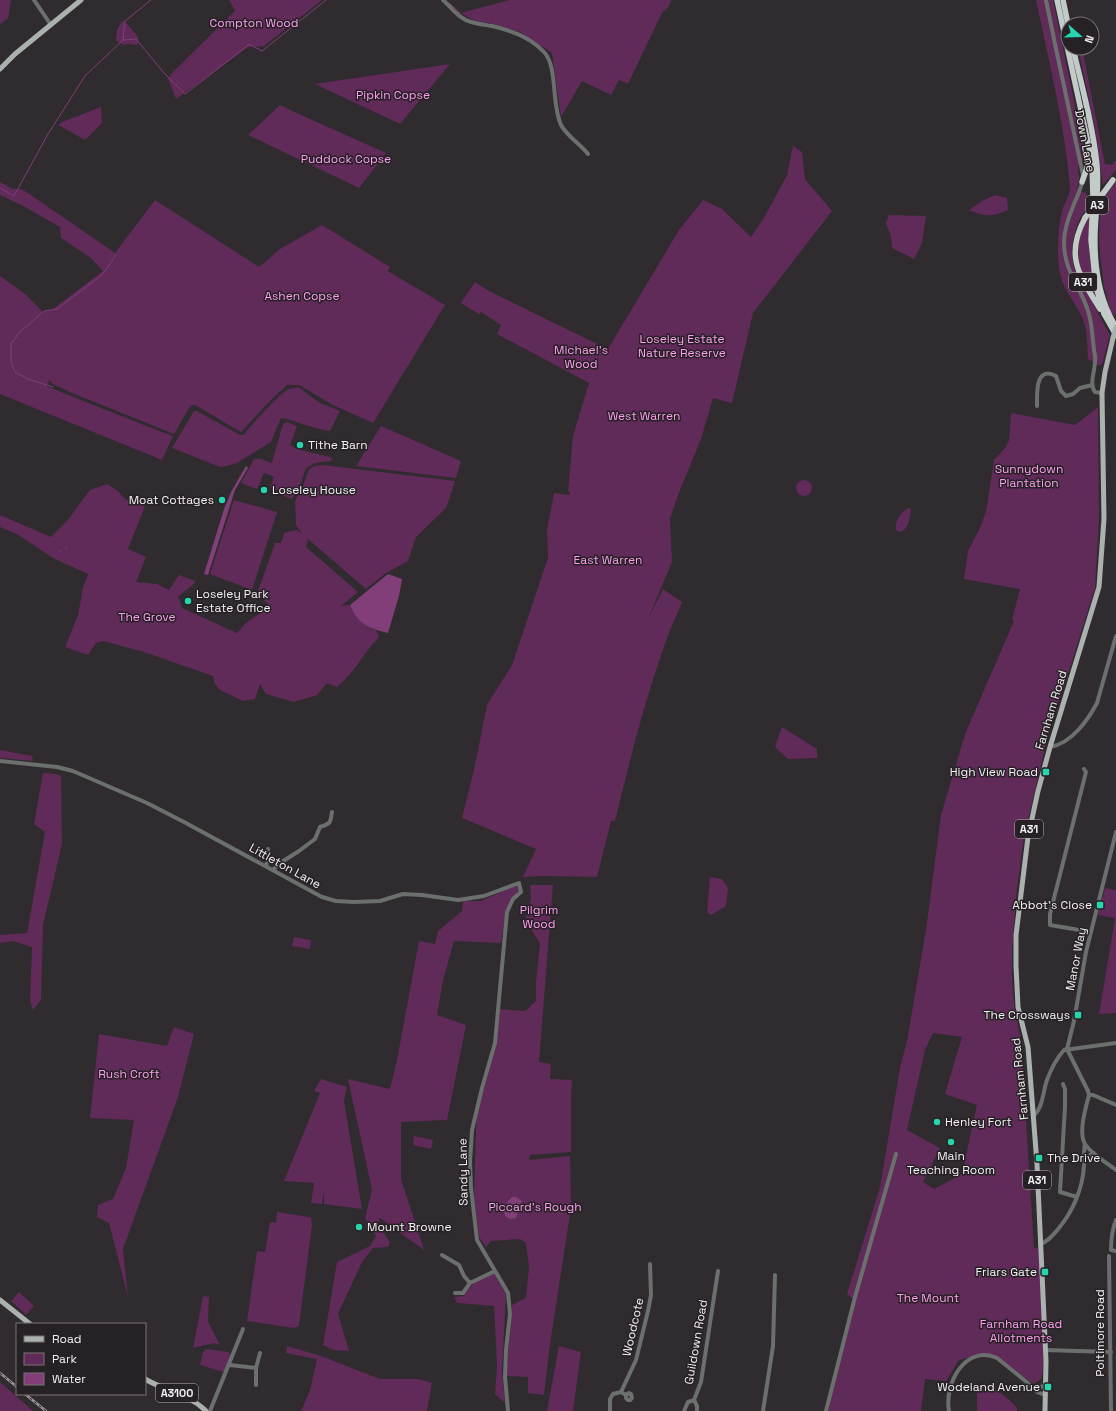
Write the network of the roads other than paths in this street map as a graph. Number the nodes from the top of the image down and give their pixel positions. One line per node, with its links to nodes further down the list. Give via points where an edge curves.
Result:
1 (34, 0): 8 (street)
2 (81, 0): 8 (main road)
3 (443, 0): 12 (street, via 459,16 471,22 508,30 544,52 552,68 554,100 562,126)
4 (1046, 0): 14 (street, Down Lane, via 1083,175)
5 (1057, 0): 11 (highway, A3)
6 (1063, 0): 7 (highway)
7 (1066, 16)
8 (51, 25): 10 (main road)
9 (1076, 56): 16 (highway, A3, via 1097,164 1095,241 1100,284 1105,305)
10 (0, 69)
11 (1083, 117): 14 (highway, via 1088,162); 15 (highway, A3, via 1092,170 1091,240 1095,280)
12 (588, 154)
13 (1115, 178): 15 (highway, A31, bridge, via 1085,218 1076,240 1075,255 1085,285)
14 (1082, 182): 18 (street, Down Lane, via 1068,220 1064,246 1069,272 1090,319 1096,362)
15 (1109, 325): 17 (highway, A3)
16 (1116, 327): 17 (main road, Farnham Road / A31, bridge)
17 (1114, 337): 19 (main road, Farnham Road / A31)
18 (1092, 385): 19 (street, via 1095,392); 20 (street, via 1066,396 1061,391 1056,376 1046,374 1039,378)
19 (1102, 393): 22 (main road, Farnham Road / A31, via 1104,519 1099,587)
20 (1037, 406)
21 (1116, 636): 22 (street, via 1097,703 1092,712 1073,735)
22 (1050, 747): 37 (main road, Farnham Road / A31, via 1028,837 1016,935 1018,1007 1028,1047)
23 (0, 761): 28 (street, Littleton Lane, via 73,771 147,803)
24 (1084, 769): 31 (street, via 1086,772 1050,914 1050,925)
25 (332, 812): 29 (street, via 330,822 320,827 315,839 280,862)
26 (1116, 832): 31 (street, Manor Way)
27 (268, 848): 28 (street)
28 (266, 866): 29 (street, Littleton Lane)
29 (273, 870): 30 (street, Littleton Lane, via 322,897 354,902 380,900 403,894 458,900 484,896)
30 (519, 883): 50 (street, Sandy Lane, via 521,892 507,912 495,1043 472,1136 470,1176 477,1240)
31 (1091, 932): 33 (street, Manor Way)
32 (1116, 1043): 33 (street)
33 (1067, 1049): 35 (street); 37 (street, via 1060,1054 1052,1067 1038,1112)
34 (1063, 1084): 43 (street, via 1065,1107 1060,1192)
35 (1089, 1095): 36 (street); 38 (street, via 1084,1115)
36 (1116, 1105)
37 (1034, 1115): 45 (main road, Farnham Road / A31)
38 (1085, 1144): 39 (street); 41 (street)
39 (1094, 1153): 41 (street); 42 (street)
40 (896, 1154): 81 (street, via 854,1297)
41 (1084, 1158): 43 (street)
42 (1116, 1170)
43 (1077, 1197): 45 (street, via 1067,1218 1053,1235)
44 (1116, 1220): 46 (street, via 1111,1242 1111,1250)
45 (1040, 1244): 60 (main road, Farnham Road / A31)
46 (1116, 1251)
47 (442, 1255): 53 (street, via 459,1265)
48 (1109, 1256): 54 (street, Poltimore Road)
49 (650, 1264): 70 (street, Woodcote, via 648,1311 636,1360)
50 (495, 1271): 53 (street); 76 (street, Sandy Lane, via 508,1293 510,1314 504,1376)
51 (718, 1271): 73 (street, Guildown Road, via 701,1382)
52 (775, 1275): 80 (street, via 773,1346)
53 (470, 1283): 56 (street, via 463,1293)
54 (1110, 1289): 55 (street); 61 (street, Poltimore Road)
55 (1116, 1290)
56 (455, 1293)
57 (0, 1300): 58 (main road)
58 (29, 1323)
59 (243, 1329): 64 (street)
60 (1045, 1350): 61 (street); 68 (main road, Farnham Road / A31)
61 (1111, 1352): 63 (street, Poltimore Road)
62 (260, 1353): 65 (street)
63 (1114, 1358): 84 (street, Poltimore Road)
64 (230, 1365): 65 (street); 75 (street)
65 (256, 1368): 67 (street)
66 (146, 1380): 74 (main road, A3100, via 184,1396)
67 (256, 1385)
68 (1045, 1386): 69 (street); 72 (main road, Farnham Road / A31)
69 (1034, 1388): 72 (street); 82 (street, via 997,1358 982,1354 961,1365 954,1376 949,1390)
70 (621, 1392): 71 (street); 77 (street, Woodcote, via 613,1394 610,1399)
71 (626, 1395)
72 (1045, 1395): 83 (main road, Farnham Road / A31)
73 (694, 1400): 78 (street, Guildown Road, via 688,1402); 79 (street)
74 (206, 1411)
75 (210, 1411)
76 (508, 1411)
77 (610, 1411)
78 (684, 1411)
79 (697, 1411)
80 (763, 1411)
81 (826, 1411)
82 (949, 1411)
83 (1045, 1411)
84 (1111, 1411)

